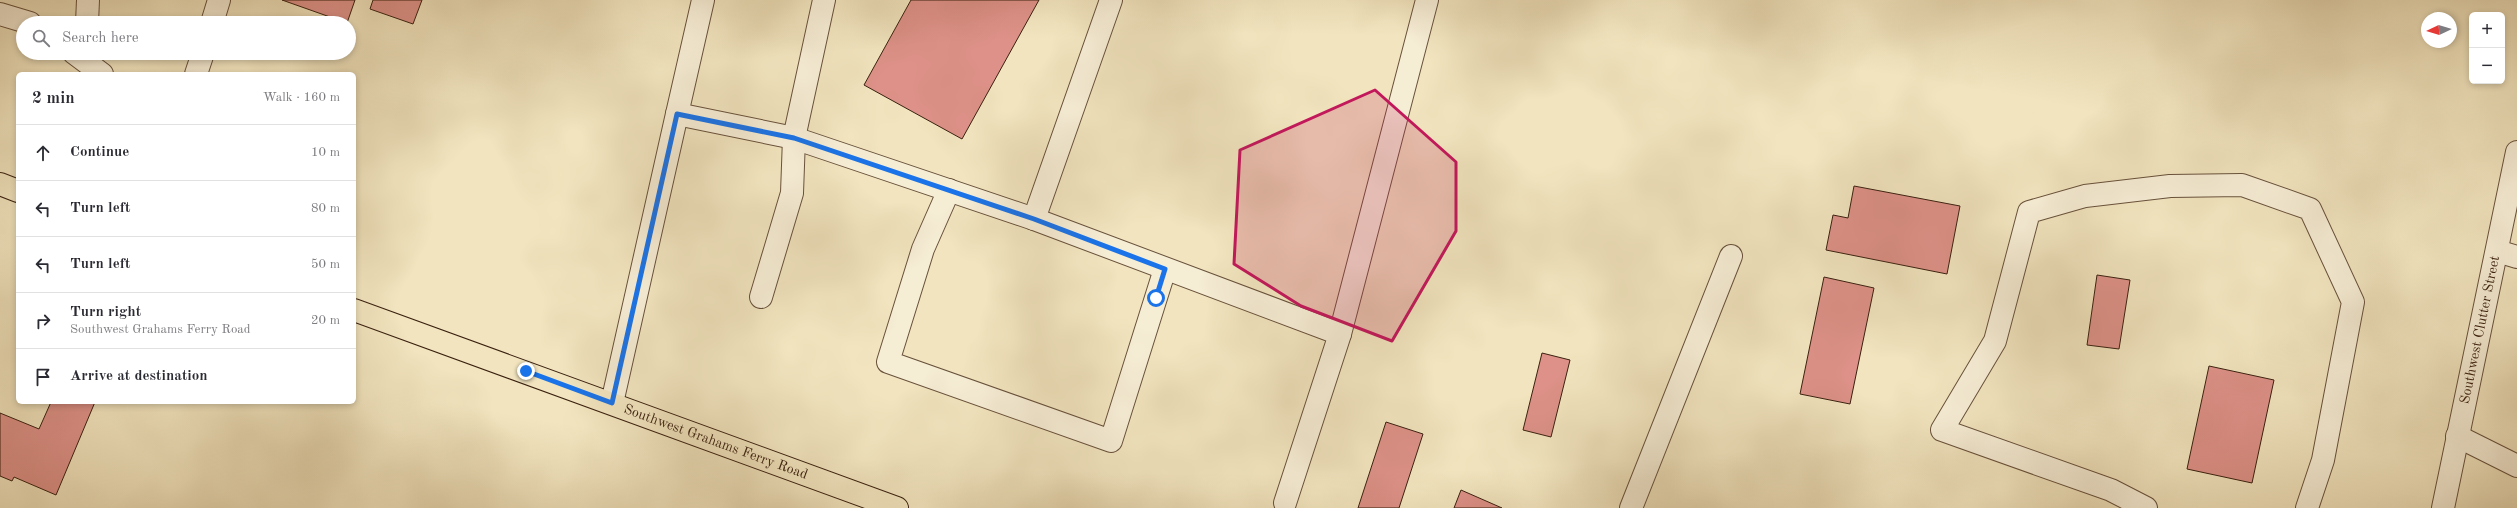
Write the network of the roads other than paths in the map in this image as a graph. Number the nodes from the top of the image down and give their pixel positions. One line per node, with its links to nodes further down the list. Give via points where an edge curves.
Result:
1 (88, 0): 8 (street)
2 (219, 0): 9 (street)
3 (703, 0): 13 (street)
4 (824, 0): 14 (street)
5 (1111, 0): 19 (street)
6 (1427, 0): 26 (street)
7 (0, 14): 10 (street)
8 (87, 16)
9 (214, 16)
10 (16, 19)
11 (200, 60): 12 (street)
12 (197, 72)
13 (677, 114): 14 (street); 27 (street)
14 (794, 138): 18 (street); 24 (street, via 792,193)
15 (2517, 152): 20 (street, Southwest Clutter Street)
16 (0, 184): 17 (main road)
17 (16, 190)
18 (949, 190): 19 (street); 23 (street, via 923,249 888,362 1111,442)
19 (1034, 219): 23 (street)
20 (2496, 251): 22 (street); 28 (street, Southwest Clutter Street)
21 (1731, 256): 33 (street)
22 (2517, 257)
23 (1165, 269): 26 (street)
24 (761, 297)
25 (356, 311): 27 (main road, Southwest Grahams Ferry Road)
26 (1340, 334): 30 (street)
27 (612, 403): 31 (main road, Southwest Grahams Ferry Road)
28 (2457, 436): 29 (street); 36 (street, Southwest Clutter Street)
29 (2517, 466)
30 (1285, 503)
31 (872, 504): 32 (main road, Southwest Grahams Ferry Road)
32 (897, 508)
33 (1631, 508)
34 (2146, 508): 35 (street, via 2111,490 1942,430 1995,341 2029,212 2085,196 2170,186 2234,185 2242,185 2310,209 2353,302 2323,460)
35 (2307, 508)
36 (2443, 508)

